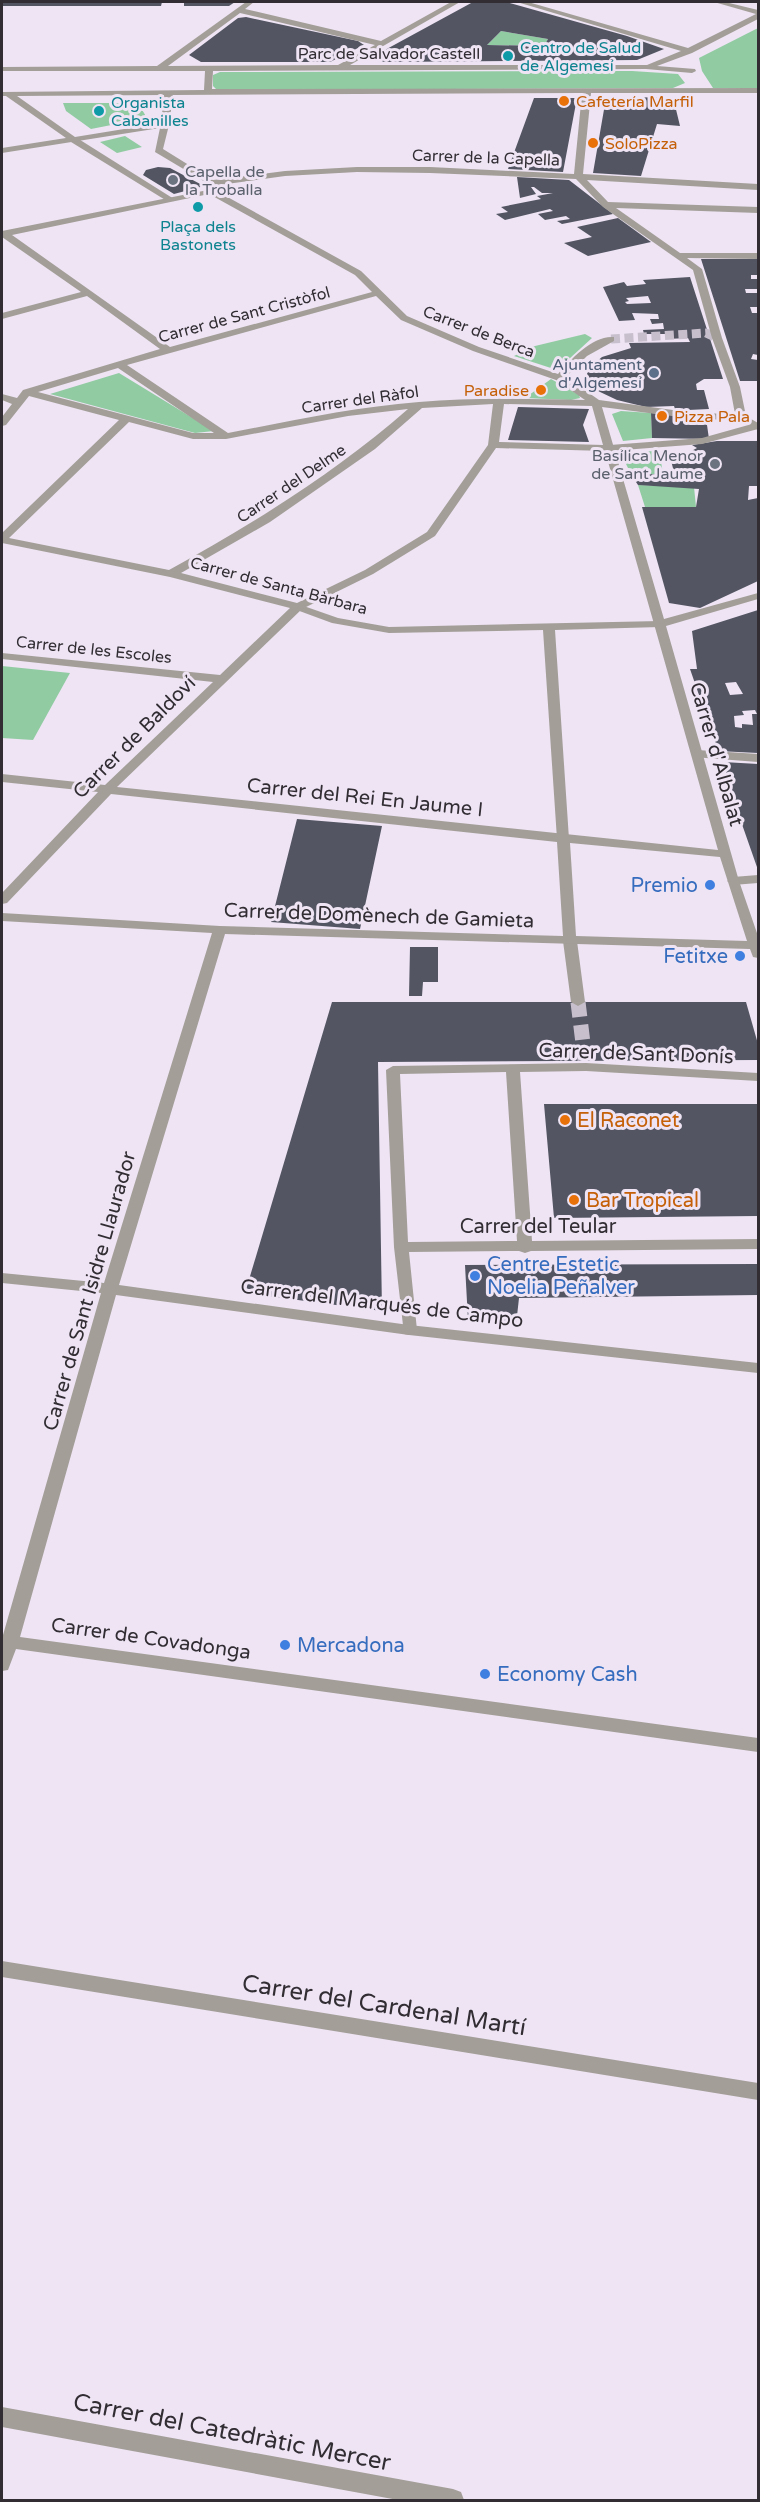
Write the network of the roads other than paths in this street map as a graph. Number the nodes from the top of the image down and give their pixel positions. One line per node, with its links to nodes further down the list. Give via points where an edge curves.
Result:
1 (250, 2): 5 (street)
2 (456, 2): 7 (street)
3 (521, 2): 8 (street)
4 (718, 2): 6 (street)
5 (238, 10): 7 (street); 10 (street)
6 (757, 17): 8 (street)
7 (382, 44): 12 (street)
8 (689, 51): 9 (street); 14 (street)
9 (646, 67): 12 (street, Parc de Salvador Castell); 14 (street, Parc de Salvador Castell)
10 (160, 68): 11 (street, Parc de Salvador Castell); 13 (street, Parc de Salvador Castell)
11 (209, 68): 12 (street, Parc de Salvador Castell); 19 (street)
12 (340, 68)
13 (2, 69)
14 (692, 71): 16 (street)
15 (587, 90): 16 (street, Parc de Salvador Castell); 19 (street, Parc de Salvador Castell); 24 (street)
16 (698, 90): 17 (street, Parc de Salvador Castell)
17 (759, 90)
18 (169, 92): 19 (street, Parc de Salvador Castell); 20 (street, Parc de Salvador Castell); 21 (street)
19 (208, 92)
20 (5, 94): 22 (street)
21 (165, 125): 22 (street); 25 (street, Carrer de Berca, via 158,150)
22 (74, 140): 23 (street); 27 (street)
23 (2, 151)
24 (578, 176): 25 (street, Carrer de la Capella, via 332,169 268,173); 26 (street, Carrer de la Capella); 28 (street)
25 (211, 187): 27 (street, Carrer de la Capella); 34 (street, Carrer de Berca, via 358,273)
26 (759, 187)
27 (170, 199): 30 (street, Carrer de la Capella)
28 (606, 205): 29 (street); 31 (street)
29 (759, 210)
30 (3, 234): 33 (street)
31 (681, 255): 32 (street); 46 (street, via 698,269)
32 (759, 256)
33 (89, 293): 35 (street); 37 (street)
34 (378, 293): 37 (street, Carrer de Sant Cristòfol); 39 (street, Carrer de Berca, via 404,318 476,349)
35 (2, 316)
36 (611, 339): 39 (street, via 597,344 572,363)
37 (168, 350): 38 (street, Carrer de Sant Cristòfol)
38 (118, 364): 40 (street, Carrer de Sant Cristòfol); 50 (street)
39 (560, 378): 44 (street, Carrer de Berca)
40 (27, 392): 43 (street); 47 (street, Carrer del Ràfol)
41 (2, 397): 43 (street)
42 (499, 401): 44 (street, Carrer del Ràfol); 45 (street, Carrer del Ràfol); 51 (street)
43 (18, 402): 48 (street)
44 (596, 404): 46 (street, Carrer del Ràfol); 52 (street, Carrer d'Albalat)
45 (418, 405): 50 (street, Carrer del Ràfol, via 348,413); 54 (street, Carrer del Delme, via 371,447 266,520)
46 (741, 417): 49 (street)
47 (127, 418): 50 (street, Carrer del Ràfol, via 194,436); 53 (street)
48 (2, 423)
49 (757, 427): 52 (street, via 732,437 691,444)
50 (226, 436)
51 (493, 445): 52 (street); 56 (street, Carrer de Baldoví, via 432,534 369,572)
52 (610, 448): 58 (street, Carrer d'Albalat)
53 (2, 539): 54 (street, Carrer de Santa Bàrbara)
54 (171, 574): 56 (street, Carrer de Santa Bàrbara)
55 (759, 596): 58 (street, Carrer de Santa Bàrbara)
56 (298, 607): 57 (street, Carrer de Santa Bàrbara, via 336,621 388,630); 60 (street, Carrer de Baldoví)
57 (549, 628): 58 (street, Carrer de Santa Bàrbara); 65 (street)
58 (661, 629): 61 (street, Carrer d'Albalat)
59 (2, 656): 60 (street, Carrer de les Escoles)
60 (220, 679): 64 (street, Carrer de Baldoví)
61 (697, 754): 62 (street); 66 (street, Carrer d'Albalat)
62 (759, 758)
63 (2, 778): 64 (street, Carrer del Rei En Jaume I)
64 (109, 788): 65 (street, Carrer del Rei En Jaume I); 69 (street, Carrer de Baldoví)
65 (563, 839): 66 (street, Carrer del Rei En Jaume I); 72 (street)
66 (725, 854): 68 (street, Carrer d'Albalat)
67 (759, 879): 68 (street)
68 (733, 881): 73 (street, Carrer d'Albalat)
69 (2, 900)
70 (2, 917): 71 (street, Carrer de Domènech de Gamieta)
71 (220, 930): 72 (street, Carrer de Domènech de Gamieta); 81 (street, Carrer de Sant Isidre Llaurador)
72 (570, 941): 73 (street, Carrer de Domènech de Gamieta); 74 (street)
73 (757, 949)
74 (578, 1002)
75 (513, 1068): 76 (street, Carrer de Sant Donís, via 586,1064); 78 (street, Carrer de Sant Donís, via 393,1070); 79 (street)
76 (759, 1077)
77 (759, 1244): 79 (street, Carrer del Teular)
78 (401, 1247): 79 (street, Carrer del Teular); 82 (street)
79 (525, 1248)
80 (2, 1278): 81 (street, Carrer del Marqués de Campo)
81 (110, 1289): 82 (street, Carrer del Marqués de Campo); 84 (street, Carrer de Sant Isidre Llaurador)
82 (409, 1330): 83 (street, Carrer del Marqués de Campo)
83 (759, 1368)
84 (6, 1641): 85 (street, Carrer de Sant Isidre Llaurador); 86 (street, Carrer de Covadonga)
85 (2, 1665)
86 (759, 1745)
87 (2, 1969): 88 (street, Carrer del Cardenal Martí)
88 (759, 2092)
89 (2, 2417): 90 (street, Carrer del Catedràtic Mercer)
90 (453, 2500)

